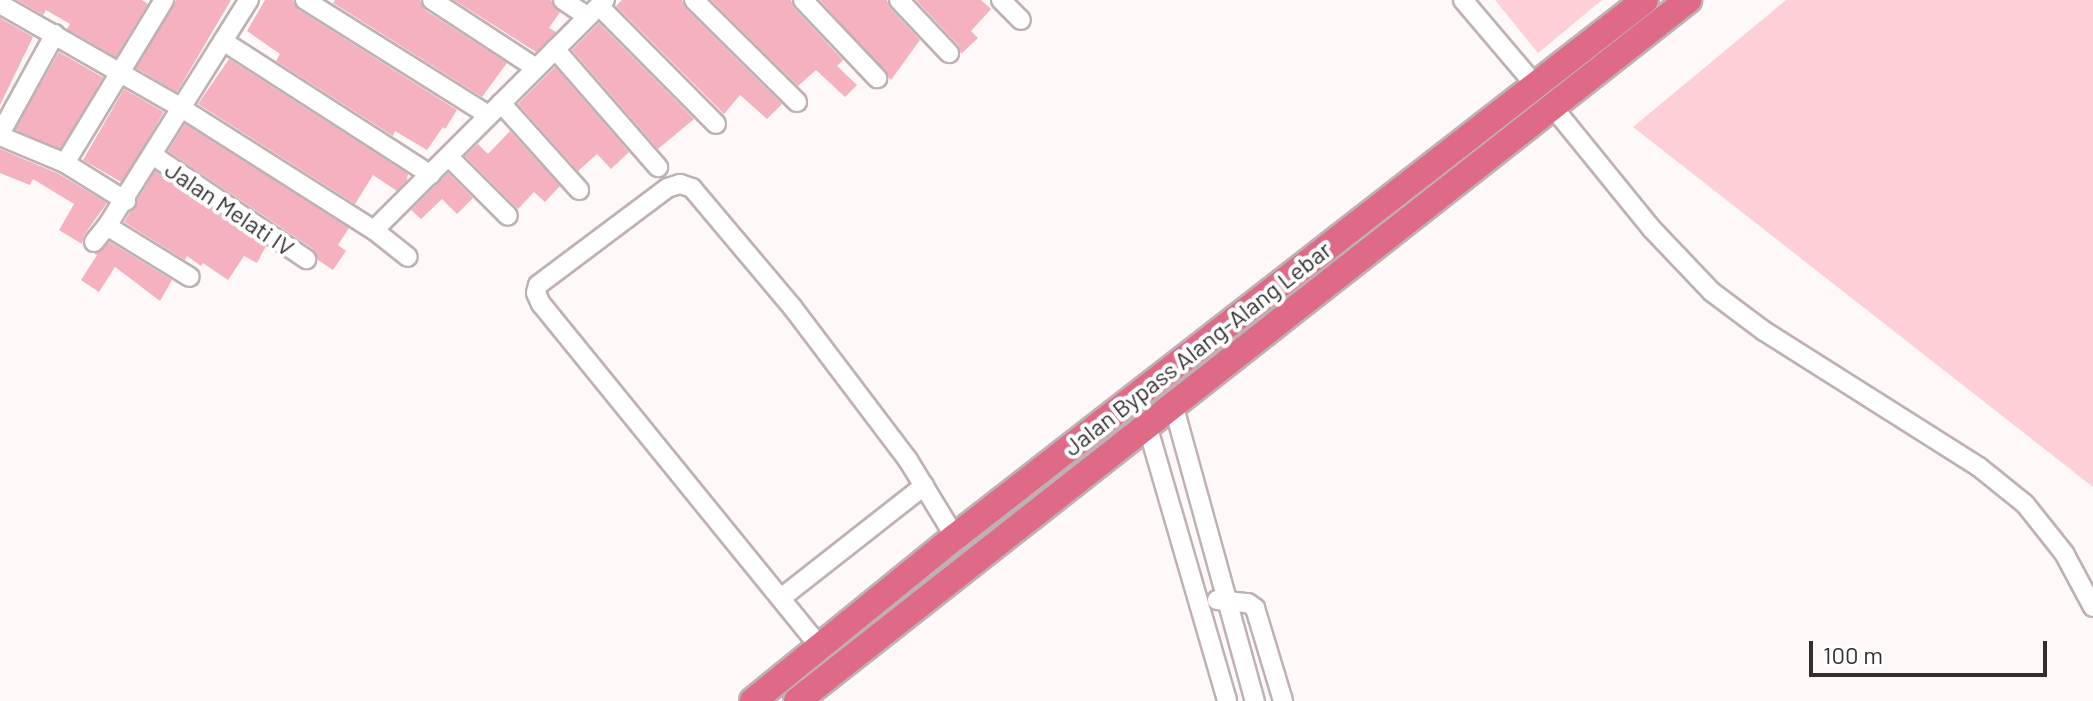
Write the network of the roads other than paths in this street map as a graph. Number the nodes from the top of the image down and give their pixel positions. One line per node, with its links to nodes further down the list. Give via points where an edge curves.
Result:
1 (249, 0): 17 (street)
2 (305, 0): 27 (street)
3 (432, 0): 20 (street)
4 (563, 0): 14 (street)
5 (694, 0): 24 (street)
6 (803, 0): 22 (street)
7 (899, 0): 19 (street)
8 (1001, 0): 15 (street)
9 (1463, 0): 23 (street)
10 (1645, 0): 23 (highway, Jalan Bypass Alang-Alang Lebar)
11 (1688, 0): 25 (highway, Jalan Bypass Alang-Alang Lebar)
12 (156, 3): 21 (street)
13 (0, 4): 16 (street)
14 (597, 8): 18 (street); 28 (street)
15 (1021, 20)
16 (55, 34): 21 (street); 29 (street)
17 (223, 41): 26 (street); 34 (street)
18 (555, 49): 20 (street); 33 (street)
19 (949, 53)
20 (536, 68): 27 (street)
21 (119, 71): 26 (street); 32 (street)
22 (877, 78)
23 (1531, 80): 47 (highway, Jalan Bypass Alang-Alang Lebar)
24 (797, 102)
25 (1552, 106): 44 (highway, Jalan Bypass Alang-Alang Lebar); 51 (street, via 1651,228 1712,292 1764,331 1966,459 2025,504 2064,553)
26 (183, 109): 30 (street); 39 (street)
27 (495, 109): 31 (street); 35 (street)
28 (716, 124)
29 (0, 135): 32 (street)
30 (154, 156): 36 (street); 42 (street, Jalan Melati IV)
31 (449, 157): 34 (street); 37 (street)
32 (65, 163): 36 (street)
33 (658, 167)
34 (431, 175): 39 (street)
35 (579, 190)
36 (126, 201): 38 (street)
37 (508, 216)
38 (107, 226): 40 (street); 43 (street)
39 (374, 230): 41 (street)
40 (94, 242)
41 (408, 257)
42 (306, 259)
43 (190, 277)
44 (1173, 404): 45 (highway, Jalan Bypass Alang-Alang Lebar); 49 (street)
45 (1147, 425): 50 (street); 54 (highway, Jalan Bypass Alang-Alang Lebar)
46 (924, 486): 47 (street); 48 (street); 48 (street, via 793,308 686,185 667,188 538,285 541,304)
47 (955, 537): 52 (highway, Jalan Bypass Alang-Alang Lebar)
48 (781, 598): 52 (street)
49 (1225, 598): 50 (street); 56 (street); 57 (street, via 1255,608)
50 (1199, 602): 55 (street)
51 (2093, 607)
52 (820, 647): 53 (highway, Jalan Bypass Alang-Alang Lebar)
53 (753, 701)
54 (797, 701)
55 (1227, 701)
56 (1255, 701)
57 (1283, 701)

